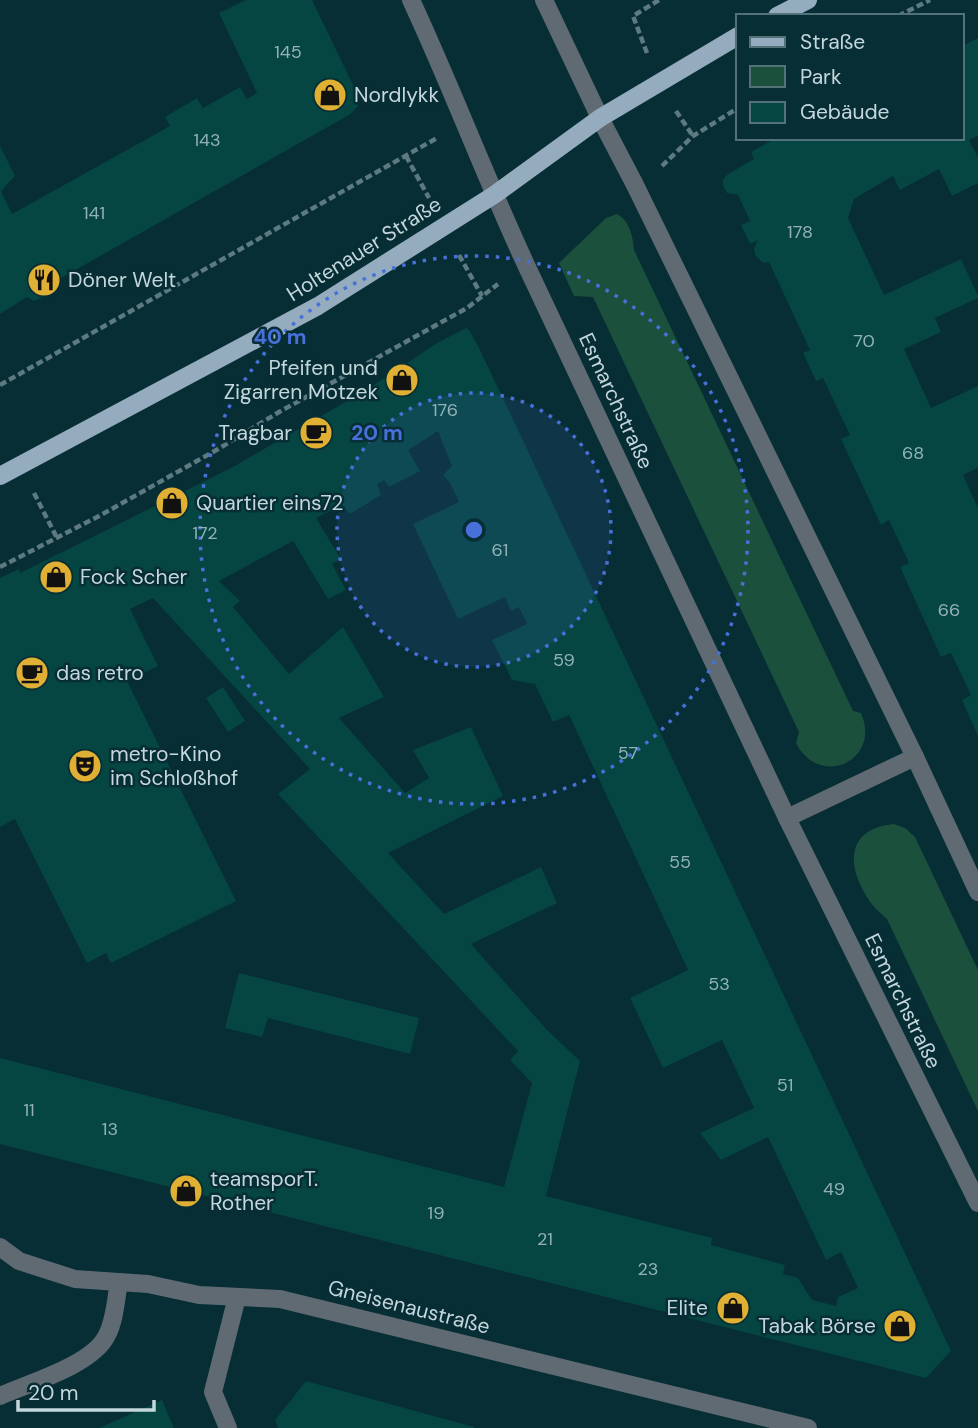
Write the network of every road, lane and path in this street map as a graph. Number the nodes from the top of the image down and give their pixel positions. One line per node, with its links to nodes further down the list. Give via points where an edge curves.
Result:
1 (411, 0): 14 (street, Esmarchstraße)
2 (544, 0): 11 (street)
3 (659, 0): 8 (path)
4 (808, 0): 6 (main road)
5 (930, 0): 7 (path)
6 (781, 14)
7 (902, 14)
8 (633, 16)
9 (736, 37): 11 (main road, Holtenauer Straße)
10 (736, 109): 13 (path, via 692,136)
11 (600, 118): 14 (main road, Holtenauer Straße); 19 (street)
12 (444, 134): 16 (path)
13 (659, 169)
14 (494, 195): 17 (main road, Holtenauer Straße, via 318,306); 20 (street, Esmarchstraße)
15 (503, 281): 18 (path, via 467,308 101,515)
16 (0, 385)
17 (0, 476)
18 (0, 567)
19 (915, 757): 20 (street); 21 (street)
20 (787, 818): 22 (street, Esmarchstraße)
21 (978, 892)
22 (978, 1203)
23 (0, 1247): 24 (street, Gneisenaustraße, via 19,1261 75,1279)
24 (119, 1282): 25 (street, Gneisenaustraße, via 200,1296); 26 (street, via 108,1335 99,1346 70,1366)
25 (237, 1297): 27 (street, via 213,1392); 28 (street, Gneisenaustraße, via 280,1299)
26 (0, 1396)
27 (228, 1428)
28 (808, 1428)

